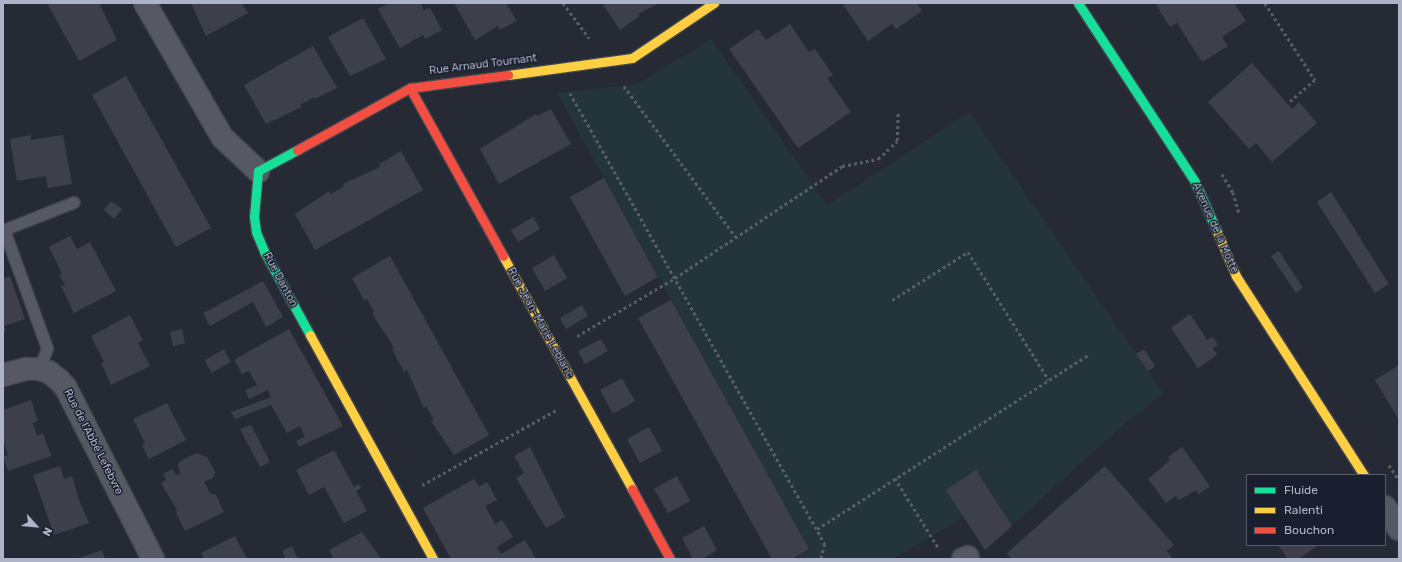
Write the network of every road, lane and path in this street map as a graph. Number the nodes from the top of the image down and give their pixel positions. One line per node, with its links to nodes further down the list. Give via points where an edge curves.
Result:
1 (145, 3): 12 (street, via 222,137)
2 (563, 3): 6 (path)
3 (714, 3): 6 (street, Rue Arnaud Tournant, via 632,58)
4 (1078, 3): 26 (street, Avenue de la Motte, via 1195,182 1236,276)
5 (1265, 3): 9 (path, via 1315,80)
6 (606, 62): 7 (street, Rue Arnaud Tournant); 16 (path)
7 (556, 68): 8 (street, Rue Arnaud Tournant); 17 (path)
8 (410, 88): 12 (street, Rue Arnaud Tournant); 19 (street, Rue Jean-Marie Leblanc)
9 (1289, 103)
10 (898, 112): 16 (path, via 897,141 878,159 842,166)
11 (1219, 169): 14 (path, via 1232,192)
12 (258, 171): 29 (street, Rue Danton, via 254,217 256,232 265,253)
13 (74, 202): 15 (lane)
14 (1240, 217)
15 (3, 230): 21 (lane, via 47,348)
16 (735, 236): 17 (path)
17 (675, 278): 19 (path); 31 (path)
18 (892, 300): 23 (path, via 968,252)
19 (554, 350): 24 (street, Rue Jean-Marie Leblanc)
20 (1090, 354): 23 (path)
21 (39, 369): 22 (street); 34 (street, Rue de l'Abbé Lefebvre, via 49,372 66,388)
22 (3, 374)
23 (1049, 380): 27 (path)
24 (580, 396): 29 (path); 36 (street, Rue Jean-Marie Leblanc)
25 (1386, 460): 28 (path)
26 (1363, 474)
27 (895, 478): 31 (path); 33 (path)
28 (1399, 480)
29 (399, 498): 35 (street, Rue Danton)
30 (1386, 509): 32 (street)
31 (817, 529): 37 (path, via 825,544)
32 (1399, 529)
33 (941, 552)
34 (154, 559)
35 (433, 559)
36 (670, 559)
37 (821, 559)

